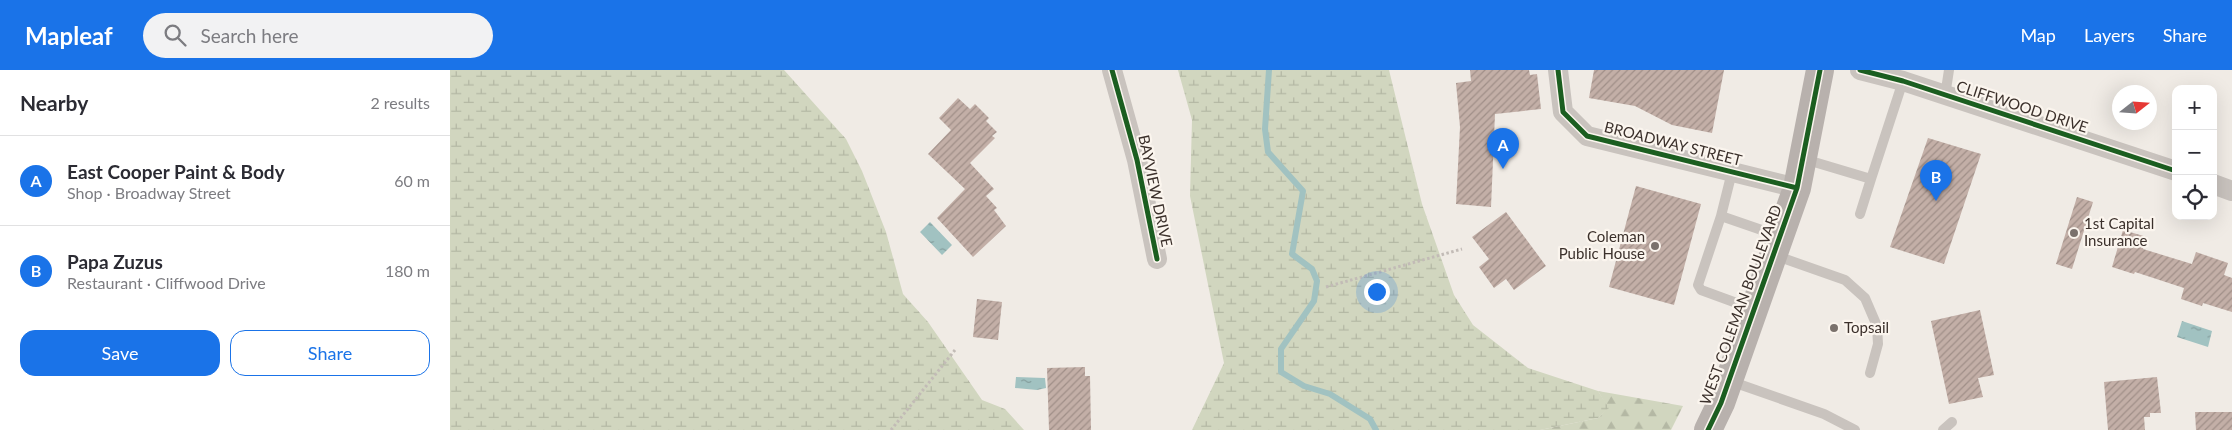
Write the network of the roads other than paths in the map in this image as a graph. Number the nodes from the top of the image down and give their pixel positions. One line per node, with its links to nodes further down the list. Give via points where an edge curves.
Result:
1 (1112, 70): 18 (street, BAYVIEW DRIVE, via 1137,160)
2 (1558, 70): 10 (street, BROADWAY STREET, via 1563,112 1587,136)
3 (1820, 70): 8 (main road, WEST COLEMAN BOULEVARD)
4 (1860, 70): 6 (street, CLIFFWOOD DRIVE)
5 (1949, 70): 7 (lane)
6 (1903, 81): 7 (street, CLIFFWOOD DRIVE); 11 (lane)
7 (1945, 96): 9 (street, CLIFFWOOD DRIVE)
8 (1803, 159): 11 (lane); 13 (main road, WEST COLEMAN BOULEVARD)
9 (2172, 170)
10 (1732, 172): 13 (street, BROADWAY STREET); 16 (lane)
11 (1872, 179): 15 (lane)
12 (2217, 185): 14 (street)
13 (1797, 188): 17 (main road, WEST COLEMAN BOULEVARD)
14 (2232, 191)
15 (1860, 214)
16 (1721, 216): 17 (lane); 19 (lane, via 1698,285 1701,290)
17 (1777, 245): 19 (main road, WEST COLEMAN BOULEVARD); 20 (lane, via 1845,280 1865,298 1877,326 1878,344)
18 (1157, 260)
19 (1754, 310): 21 (main road, WEST COLEMAN BOULEVARD)
20 (1870, 373)
21 (1729, 381): 23 (main road, WEST COLEMAN BOULEVARD); 24 (lane, via 1824,414)
22 (1952, 422): 25 (lane)
23 (1708, 430)
24 (1855, 430)
25 (1943, 430)

